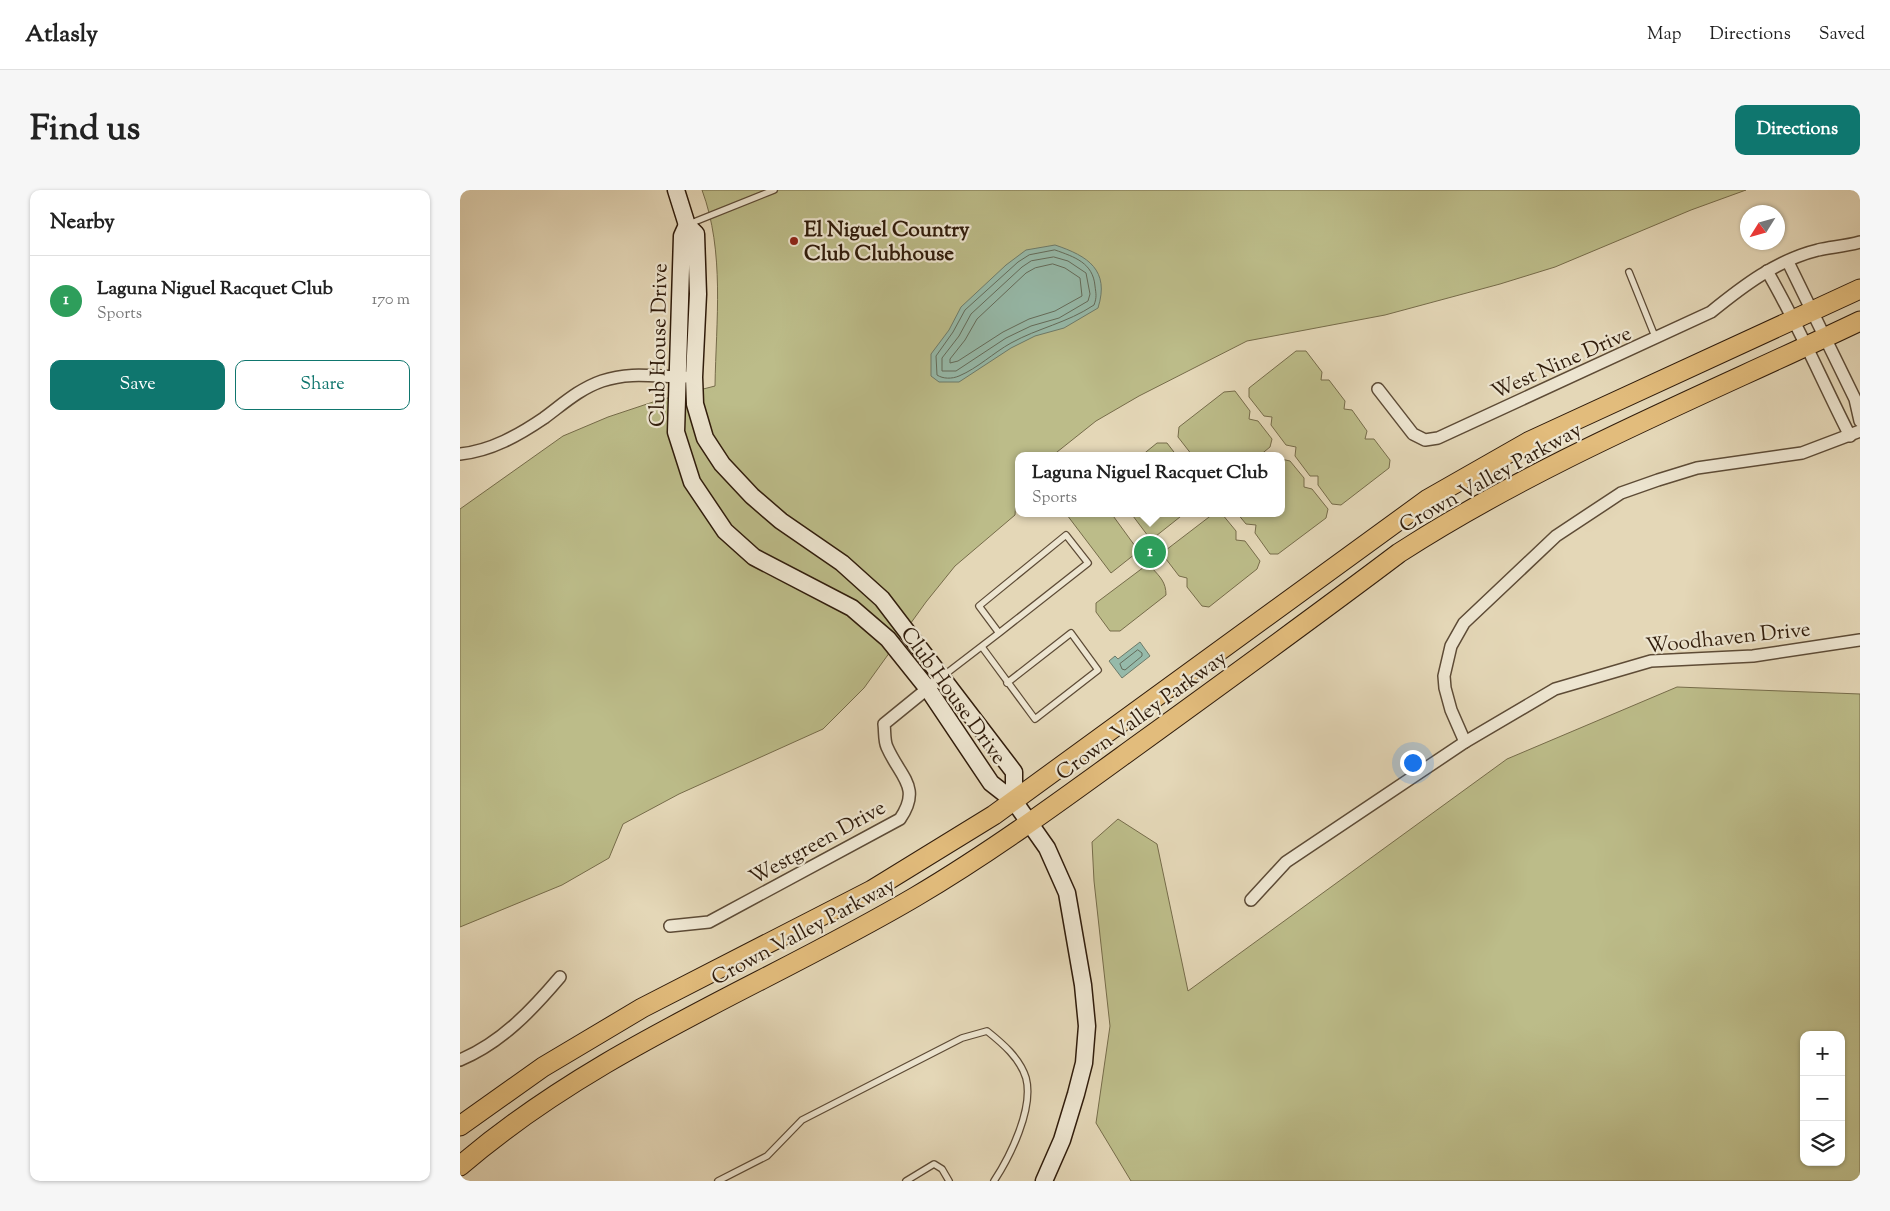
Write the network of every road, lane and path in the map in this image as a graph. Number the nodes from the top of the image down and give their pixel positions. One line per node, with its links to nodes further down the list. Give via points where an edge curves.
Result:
1 (676, 190): 3 (street, Club House Drive)
2 (774, 190): 3 (lane)
3 (687, 225): 15 (street, Club House Drive, via 682,236); 16 (street, Club House Drive, via 696,234 698,266)
4 (1860, 242): 5 (street, West Nine Drive, via 1817,251)
5 (1788, 262): 6 (street, West Nine Drive); 9 (street)
6 (1767, 271): 10 (street); 13 (street, West Nine Drive, via 1745,284 1711,312)
7 (1629, 272): 13 (lane)
8 (1860, 288): 9 (main road, Crown Valley Parkway)
9 (1812, 311): 10 (main road, Crown Valley Parkway); 12 (street)
10 (1795, 320): 14 (street); 28 (main road, Crown Valley Parkway, via 1528,442 1428,499)
11 (1860, 321): 12 (main road, Crown Valley Parkway)
12 (1825, 338): 14 (main road, Crown Valley Parkway); 18 (street, via 1855,399)
13 (1656, 339): 17 (street, West Nine Drive, via 1438,438 1425,440 1413,434)
14 (1805, 347): 19 (street); 29 (main road, Crown Valley Parkway, via 1638,424 1443,525 1398,553)
15 (677, 377): 16 (street); 20 (street, via 628,374 601,381 574,394 516,436); 26 (street, Club House Drive, via 676,432 692,482 724,531 754,557 852,608 888,638)
16 (694, 377): 24 (street, Club House Drive, via 695,404 706,438 722,464 781,521 842,563 882,599)
17 (1378, 388)
18 (1860, 421)
19 (1855, 434): 27 (street, via 1802,453 1697,468 1658,480 1621,493 1556,536 1464,623 1450,646 1445,688)
20 (460, 454)
21 (999, 633): 21 (lane, via 979,606 1066,535 1088,563); 23 (lane)
22 (1860, 640): 27 (street, Woodhaven Drive, via 1753,656 1652,661 1555,689)
23 (982, 646): 24 (lane); 25 (lane)
24 (943, 676): 26 (street, Westgreen Drive); 28 (street, Club House Drive, via 1014,772)
25 (1007, 683): 25 (lane, via 1035,719 1098,670 1071,633)
26 (928, 689): 28 (street, Club House Drive, via 992,783); 31 (street, Westgreen Drive, via 884,724 886,746 910,789 910,805 900,819 709,922)
27 (1465, 742): 30 (street, Woodhaven Drive, via 1286,862)
28 (1014, 801): 29 (street, Club House Drive); 34 (main road, Crown Valley Parkway, via 872,890 642,1008 584,1042)
29 (1029, 823): 35 (main road, Crown Valley Parkway, via 945,880 871,923 632,1047 574,1081); 40 (street, Club House Drive, via 1047,848 1067,893 1087,1026 1084,1063 1076,1094 1062,1140)
30 (1251, 900)
31 (670, 926)
32 (560, 977): 33 (street, via 536,1006 499,1038)
33 (460, 1060)
34 (460, 1126)
35 (460, 1166)
36 (718, 1181): 39 (lane, via 767,1156 802,1120 962,1038 987,1030 1008,1048 1026,1078 1026,1104 1016,1140)
37 (906, 1181): 38 (lane, via 934,1164 942,1168)
38 (949, 1181)
39 (994, 1181)
40 (1044, 1181)

